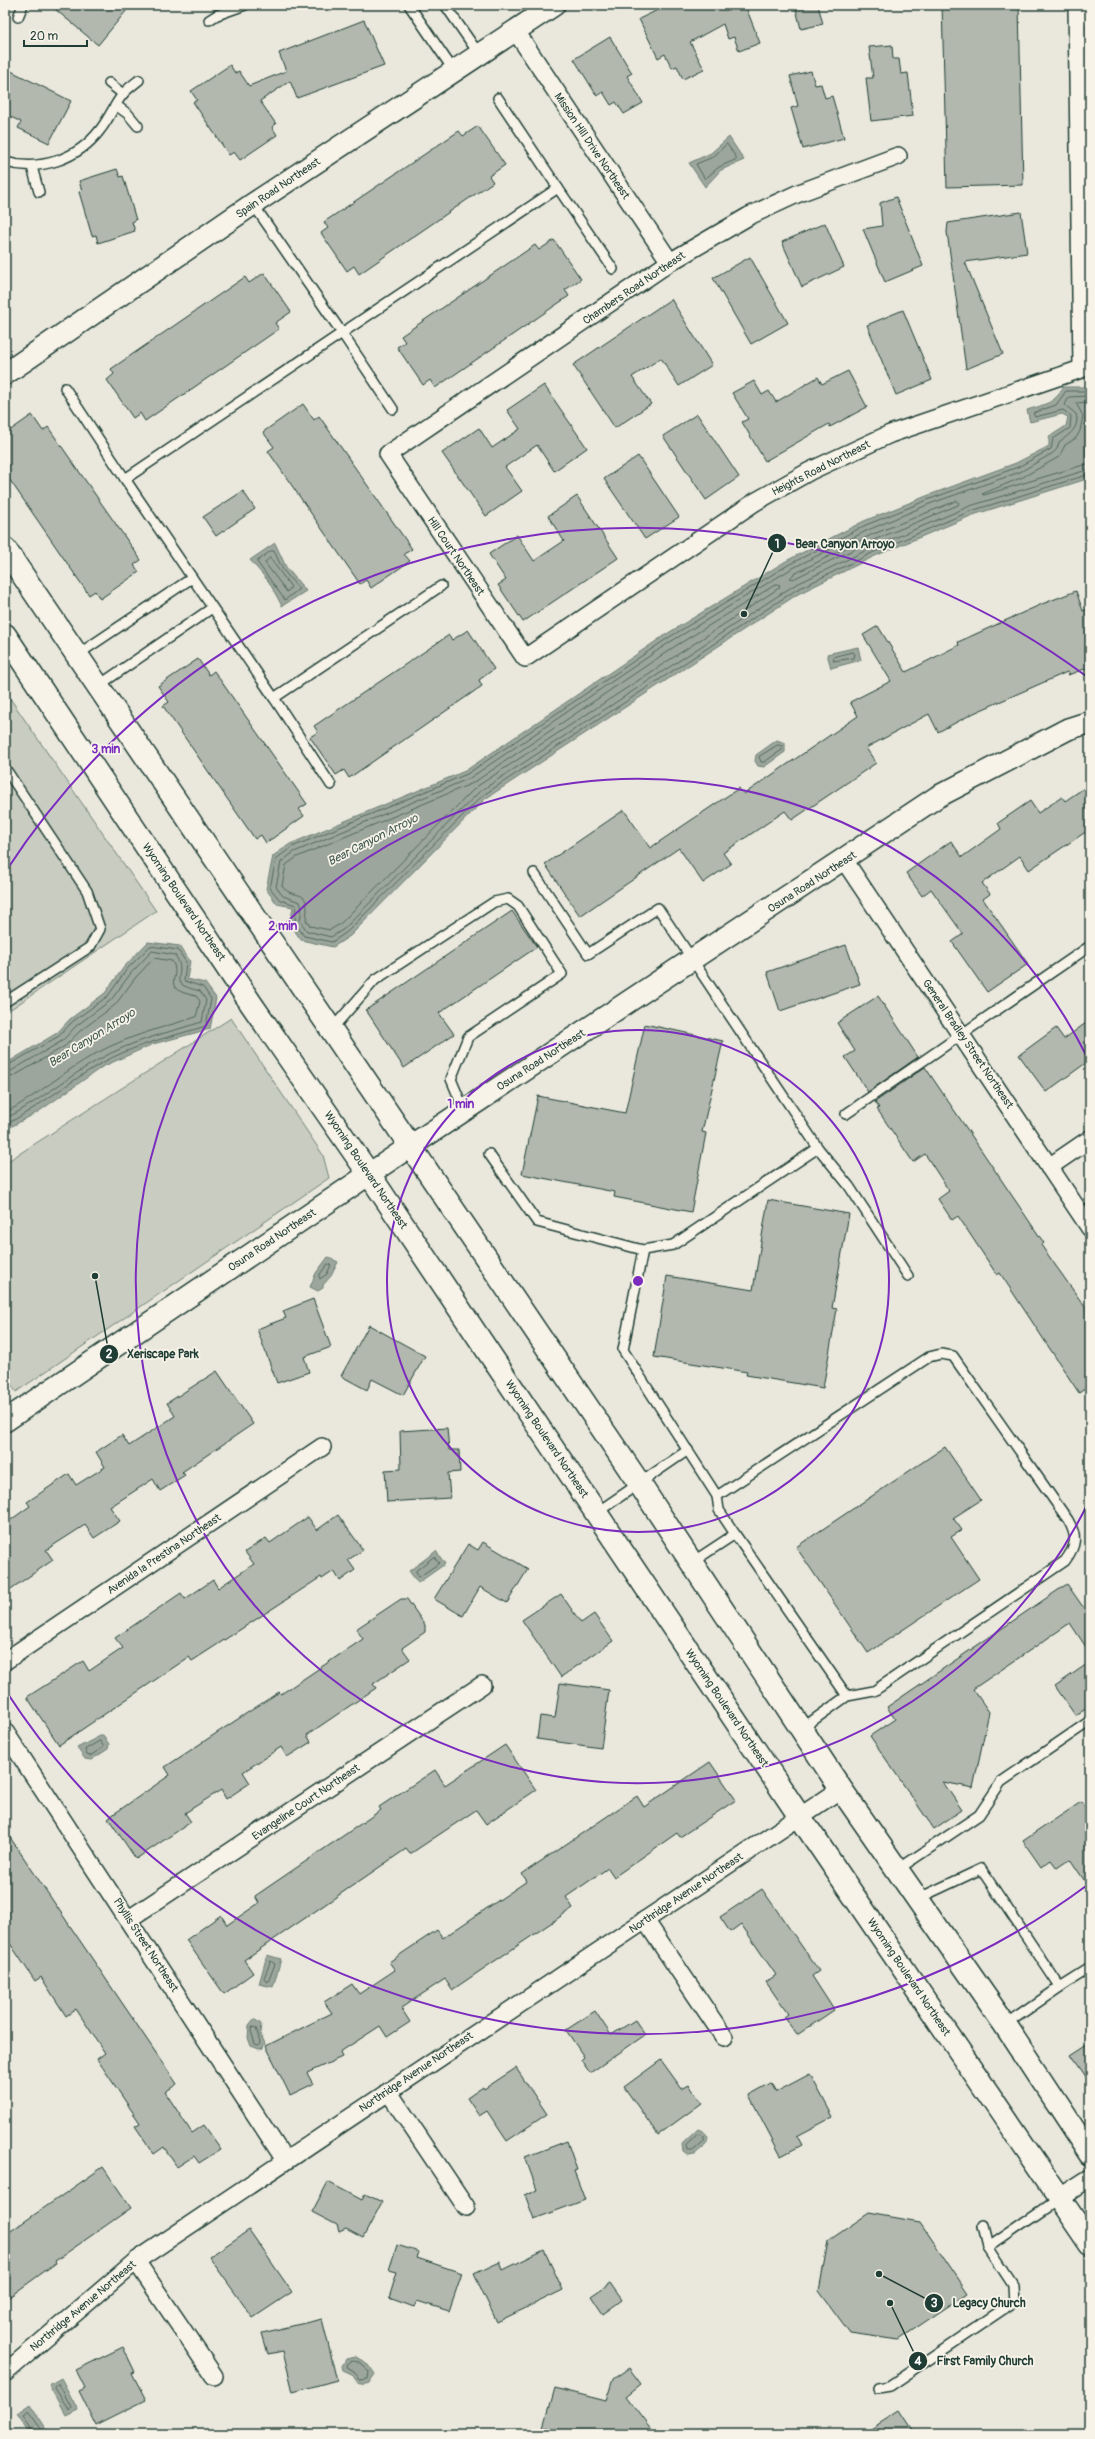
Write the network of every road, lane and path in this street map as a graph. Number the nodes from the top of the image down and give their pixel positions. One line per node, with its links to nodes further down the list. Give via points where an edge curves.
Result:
1 (24, 5): 8 (lane)
2 (245, 5): 6 (lane)
3 (409, 5): 12 (lane)
4 (445, 5): 11 (lane)
5 (554, 5): 10 (street, Spain Road Northeast)
6 (226, 8): 9 (lane)
7 (1082, 14): 21 (street)
8 (18, 17)
9 (209, 20)
10 (515, 30): 11 (street, Spain Road Northeast); 26 (street, Mission Hill Drive Northeast)
11 (479, 54): 12 (street, Spain Road Northeast)
12 (454, 71): 25 (street, Spain Road Northeast)
13 (139, 80): 15 (lane)
14 (109, 83): 15 (lane)
15 (123, 94): 17 (lane)
16 (498, 98): 23 (lane)
17 (117, 106): 18 (lane); 22 (lane, via 84,148 52,162)
18 (138, 126)
19 (898, 156): 26 (street, Chambers Road Northeast, via 800,193 749,216)
20 (5, 162): 22 (lane)
21 (1085, 165): 29 (street)
22 (32, 167): 24 (lane)
23 (558, 188): 27 (lane); 28 (lane)
24 (39, 192)
25 (253, 204): 28 (lane); 30 (street, Spain Road Northeast)
26 (670, 262): 33 (street, Chambers Road Northeast)
27 (613, 269)
28 (342, 333): 32 (lane); 34 (lane)
29 (1086, 367): 41 (street, Heights Road Northeast, via 890,434 810,471 755,502)
30 (5, 374)
31 (65, 388): 34 (lane)
32 (393, 409)
33 (388, 454): 41 (street, Hill Court Northeast)
34 (125, 480): 36 (lane)
35 (5, 550): 40 (main road)
36 (192, 578): 38 (lane); 40 (lane)
37 (441, 586): 43 (lane)
38 (212, 608): 42 (lane); 43 (lane)
39 (5, 635): 61 (main road, Wyoming Boulevard Northeast, via 252,1005)
40 (77, 655): 42 (main road)
41 (525, 658)
42 (98, 686): 52 (main road)
43 (274, 698): 46 (lane)
44 (1090, 722): 47 (street, Osuna Road Northeast, via 1068,729 937,797)
45 (5, 768): 51 (lane, via 87,891 100,929 90,947)
46 (331, 785)
47 (844, 860): 50 (street, Osuna Road Northeast); 53 (street, General Bradley Street Northeast)
48 (534, 873): 50 (lane, via 588,954 658,908)
49 (1090, 946): 53 (lane)
50 (693, 960): 54 (street, Osuna Road Northeast); 58 (lane)
51 (5, 1002)
52 (331, 1030): 54 (lane, via 375,980 494,902 508,899 518,906 562,974 468,1037 451,1079); 57 (main road)
53 (962, 1033): 55 (lane); 60 (street, General Bradley Street Northeast)
54 (464, 1110): 57 (street, Osuna Road Northeast)
55 (846, 1114)
56 (1090, 1139): 60 (street)
57 (409, 1147): 61 (street, Osuna Road Northeast); 68 (main road)
58 (818, 1148): 63 (lane, via 673,1245); 64 (lane, via 849,1186)
59 (489, 1154): 63 (lane, via 537,1222)
60 (1049, 1166): 62 (street, General Bradley Street Northeast)
61 (369, 1174): 65 (street, Osuna Road Northeast); 70 (main road, Wyoming Boulevard Northeast)
62 (1090, 1228)
63 (643, 1250): 67 (lane, via 623,1350)
64 (908, 1276)
65 (5, 1421)
66 (322, 1447): 73 (street, Avenida la Prestina Northeast)
67 (688, 1450): 68 (lane); 69 (lane)
68 (639, 1483): 70 (lane); 72 (main road)
69 (717, 1496): 71 (lane, via 719,1510); 75 (lane, via 929,1358 941,1354 954,1356 1068,1520 1074,1530 1076,1541 1074,1549 1065,1561 874,1691)
70 (596, 1512): 80 (main road, Wyoming Boulevard Northeast)
71 (735, 1534): 72 (lane); 75 (lane)
72 (691, 1563): 77 (main road)
73 (5, 1661)
74 (482, 1685): 83 (street, Evangeline Court Northeast)
75 (847, 1696): 77 (lane)
76 (1090, 1721): 81 (lane, via 1001,1782 979,1815)
77 (801, 1729): 79 (main road)
78 (5, 1732): 83 (street, Phyllis Street Northeast)
79 (841, 1789): 80 (street, Northridge Avenue Northeast); 81 (main road)
80 (800, 1816): 84 (street, Northridge Avenue Northeast); 93 (main road, Wyoming Boulevard Northeast)
81 (898, 1870): 82 (main road)
82 (917, 1899): 86 (lane, via 981,1869); 87 (main road)
83 (129, 1919): 91 (street, Phyllis Street Northeast)
84 (645, 1920): 88 (street); 89 (street, Northridge Avenue Northeast)
85 (1090, 1968): 86 (lane)
86 (1060, 1988): 87 (lane)
87 (1005, 2025): 90 (main road)
88 (724, 2037)
89 (388, 2091): 91 (street, Northridge Avenue Northeast); 94 (street)
90 (1090, 2154)
91 (285, 2160): 98 (street, Northridge Avenue Northeast)
92 (1090, 2178): 93 (street)
93 (1060, 2198): 96 (main road, Wyoming Boulevard Northeast); 97 (lane)
94 (466, 2207)
95 (983, 2227): 97 (lane)
96 (1090, 2243)
97 (988, 2247): 101 (lane, via 1013,2285 1014,2302 890,2386)
98 (136, 2261): 99 (street, Northridge Avenue Northeast); 100 (street)
99 (5, 2373)
100 (214, 2376)
101 (878, 2388)

